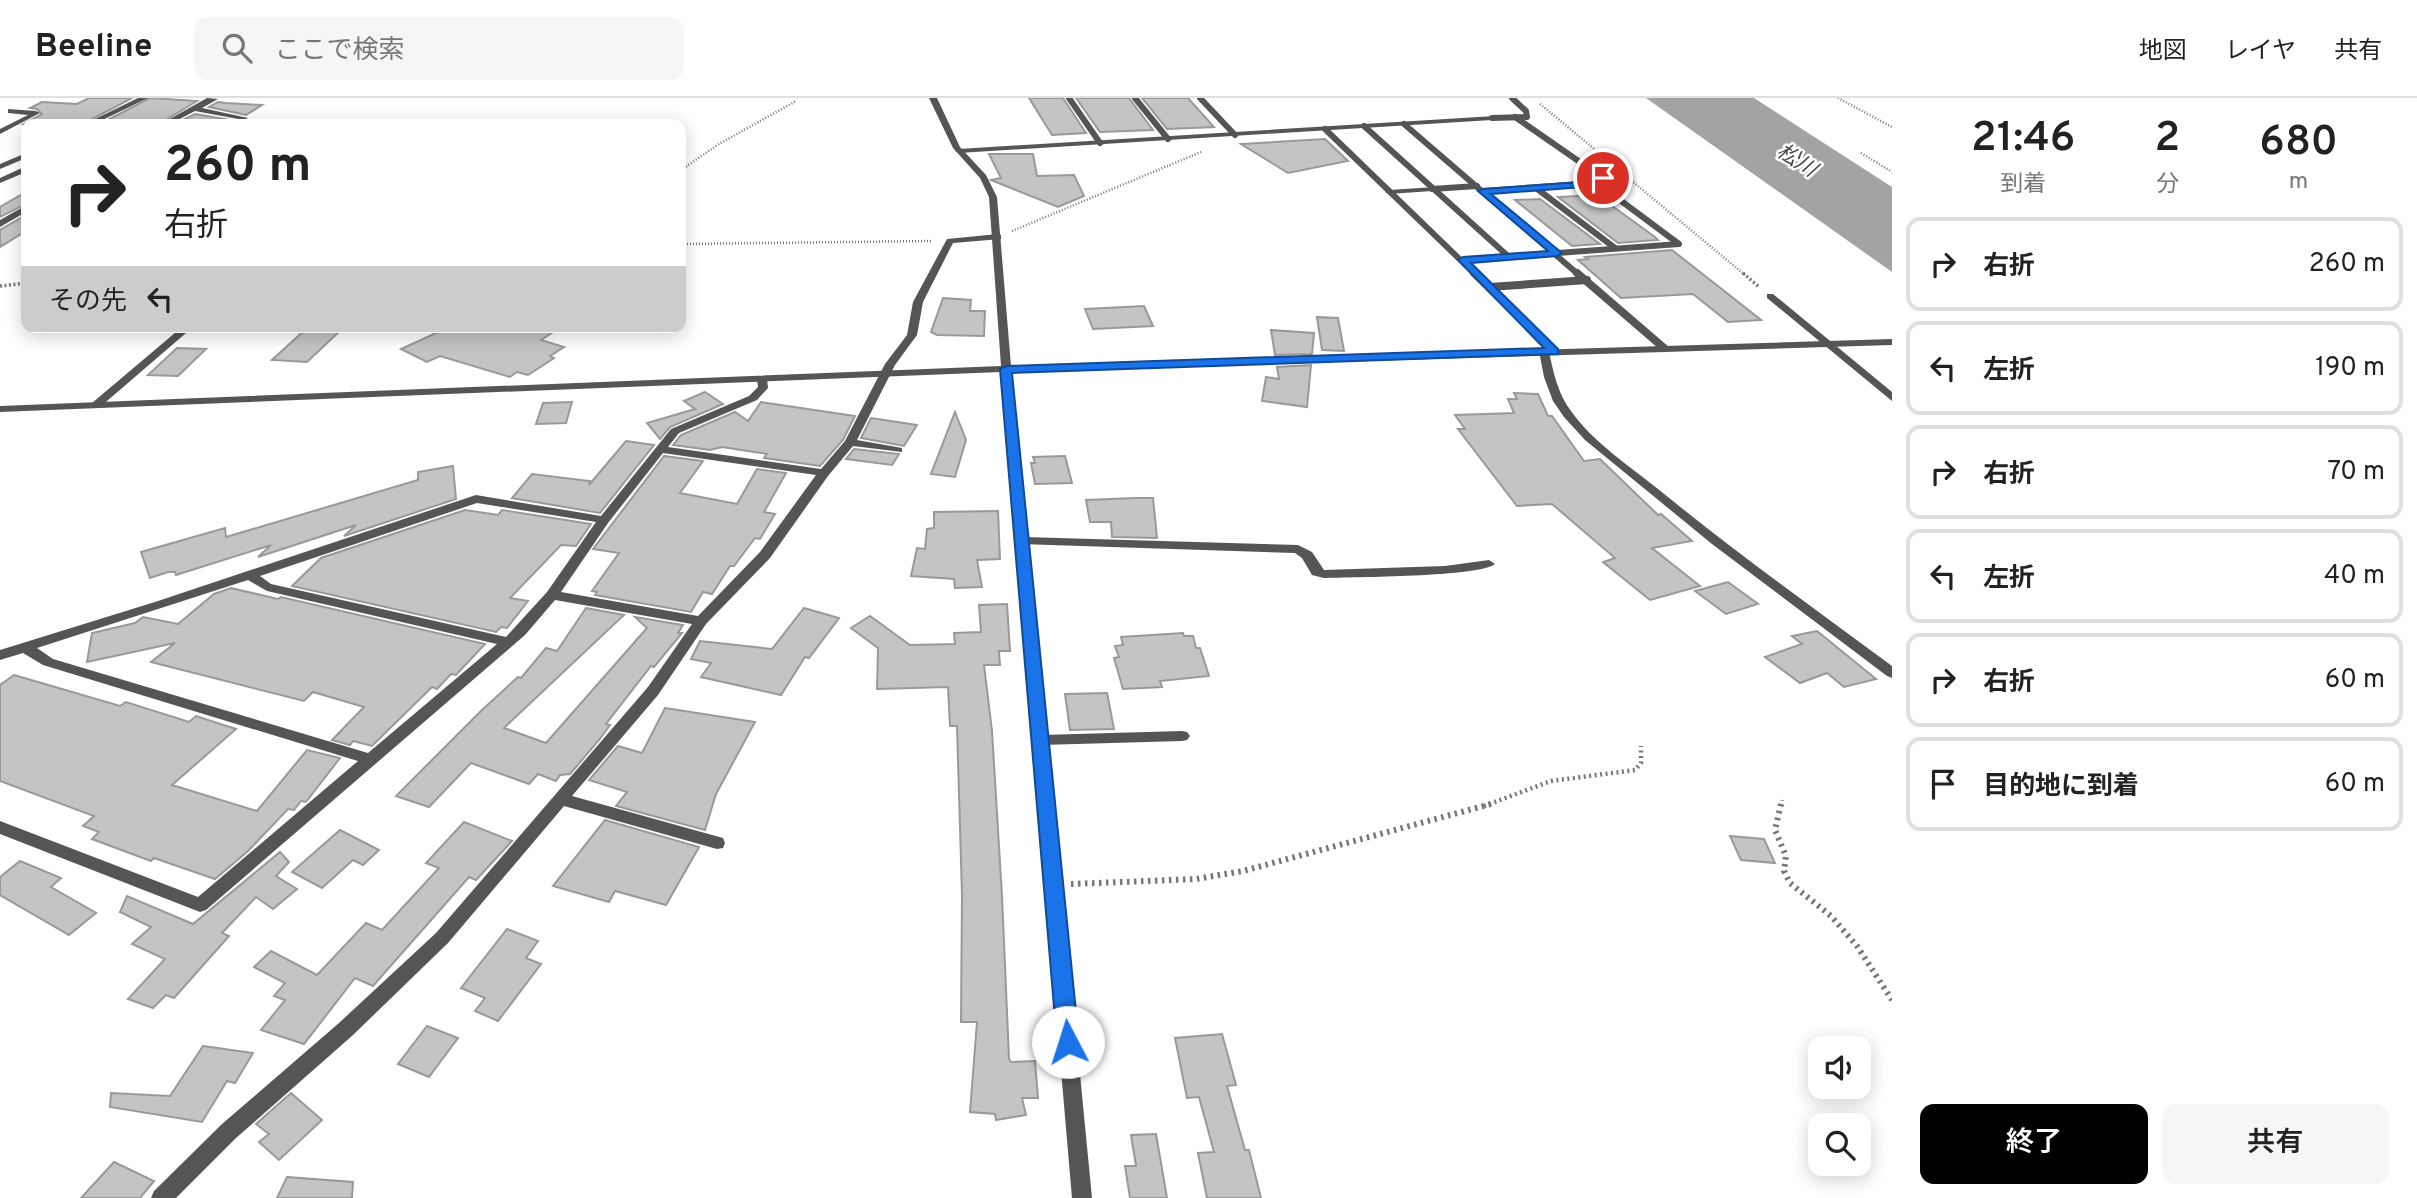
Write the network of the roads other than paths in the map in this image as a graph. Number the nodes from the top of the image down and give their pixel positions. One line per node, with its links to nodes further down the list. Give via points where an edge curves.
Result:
1 (144, 98): 14 (street)
2 (211, 98): 8 (street)
3 (933, 98): 24 (street)
4 (1069, 98): 23 (lane)
5 (1135, 98): 22 (lane)
6 (1200, 98): 21 (lane)
7 (1512, 98): 10 (lane, via 1527,113 1527,117)
8 (194, 109): 11 (street); 15 (street)
9 (11, 111): 13 (street, via 36,113)
10 (1515, 117): 12 (lane); 30 (lane, via 1603,178)
11 (244, 118)
12 (1492, 118): 17 (street)
13 (25, 119)
14 (100, 119)
15 (175, 119)
16 (21, 121): 20 (street)
17 (1404, 124): 18 (street); 33 (lane)
18 (1364, 126): 19 (street); 32 (lane)
19 (1325, 129): 21 (street); 34 (lane)
20 (0, 132)
21 (1235, 135): 22 (street)
22 (1168, 139): 23 (street)
23 (1100, 143): 24 (street)
24 (959, 151): 37 (street, via 990,185)
25 (21, 157): 26 (street)
26 (0, 167): 27 (street)
27 (21, 169)
28 (21, 172): 29 (street)
29 (0, 181)
30 (1597, 183): 31 (lane); 38 (lane, via 1679,244)
31 (1536, 188): 33 (lane); 38 (lane)
32 (1432, 189): 33 (lane); 34 (street); 40 (lane)
33 (1480, 189): 39 (lane)
34 (1390, 192): 41 (lane)
35 (21, 212): 36 (street)
36 (0, 224)
37 (997, 235): 50 (street); 51 (street, via 950,241 918,302 912,335)
38 (1615, 248): 39 (lane)
39 (1557, 253): 40 (lane); 42 (lane)
40 (1509, 257): 41 (lane)
41 (1463, 260): 43 (lane)
42 (1587, 280): 43 (lane); 48 (lane)
43 (1490, 287): 49 (lane)
44 (1770, 296): 47 (street)
45 (181, 333): 54 (street)
46 (1892, 342): 47 (street)
47 (1825, 343): 48 (street); 53 (street)
48 (1664, 348): 49 (street)
49 (1549, 351): 50 (street); 69 (street, via 1549,379 1578,426 1713,540)
50 (1006, 369): 51 (street); 61 (street)
51 (886, 376): 52 (street); 56 (street)
52 (762, 379): 54 (street); 57 (street, via 763,388 753,398 676,431)
53 (1892, 398)
54 (96, 405): 55 (street)
55 (0, 409)
56 (850, 442): 58 (street); 59 (street)
57 (659, 449): 59 (street); 60 (street)
58 (898, 450)
59 (824, 473): 65 (street, via 765,555)
60 (604, 520): 63 (street, via 476,499); 64 (street)
61 (1024, 541): 62 (street, via 1298,550 1324,574); 71 (street)
62 (1489, 564)
63 (249, 575): 66 (street, via 267,587); 67 (street)
64 (552, 595): 65 (street); 66 (street)
65 (701, 621): 73 (street, via 653,691)
66 (508, 642): 72 (street)
67 (24, 648): 68 (street); 72 (street, via 48,662)
68 (0, 655)
69 (1892, 673)
70 (1182, 736): 71 (street)
71 (1041, 740): 77 (street)
72 (372, 760): 74 (street, via 200,905)
73 (561, 799): 75 (street); 76 (street, via 442,938)
74 (4, 833)
75 (717, 843)
76 (161, 1198)
77 (1082, 1198)

